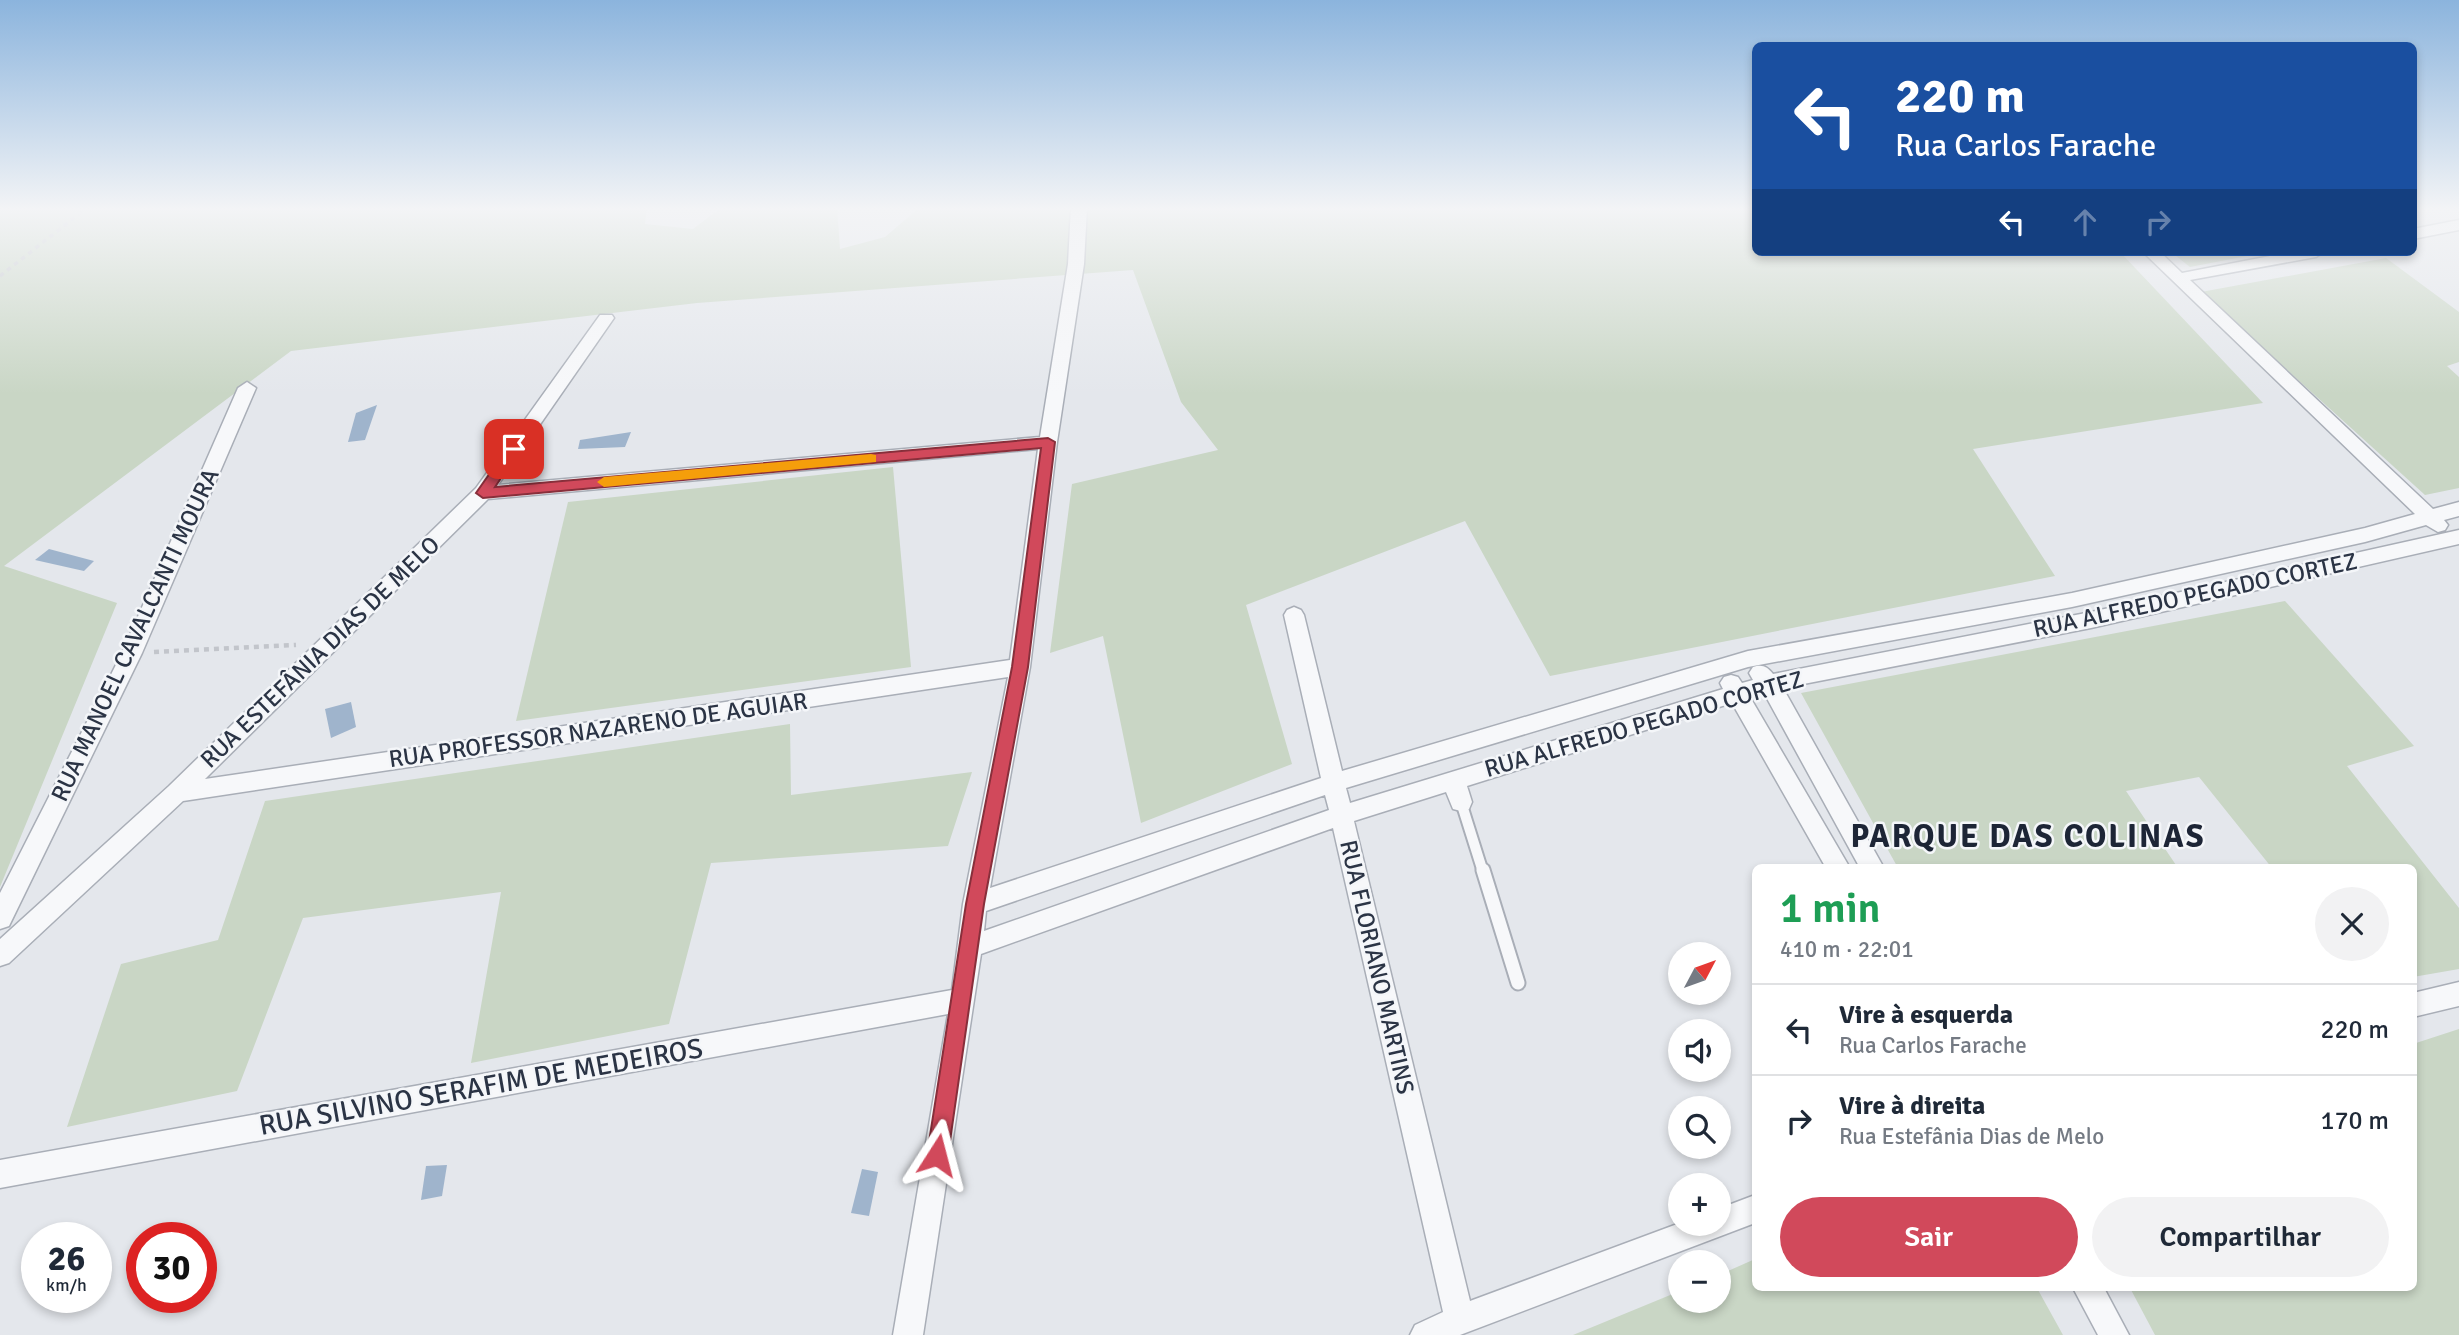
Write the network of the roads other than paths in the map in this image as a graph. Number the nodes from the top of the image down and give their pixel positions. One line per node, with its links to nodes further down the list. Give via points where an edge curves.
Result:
1 (1075, 269): 7 (street)
2 (2169, 269): 4 (street)
3 (2224, 269): 4 (street)
4 (2178, 278): 10 (street)
5 (606, 318): 8 (street, RUA ESTEFÂNIA DIAS DE MELO)
6 (247, 388): 28 (street, RUA MANOEL CAVALCANTI MOURA, via 132,653)
7 (1048, 442): 8 (street); 16 (street)
8 (483, 493): 22 (street, RUA ESTEFÂNIA DIAS DE MELO)
9 (2459, 509): 10 (street, RUA ALFREDO PEGADO CORTEZ)
10 (2430, 517): 11 (street); 12 (street, RUA ALFREDO PEGADO CORTEZ)
11 (2457, 541): 14 (street, RUA ALFREDO PEGADO CORTEZ)
12 (2072, 600): 14 (street); 15 (street, RUA ALFREDO PEGADO CORTEZ)
13 (1294, 615): 21 (street, RUA FLORIANO MARTINS)
14 (2091, 620): 18 (street, RUA ALFREDO PEGADO CORTEZ)
15 (1748, 659): 17 (street, RUA ALFREDO PEGADO CORTEZ); 18 (street)
16 (1020, 667): 22 (street, RUA PROFESSOR NAZARENO DE AGUIAR); 27 (street)
17 (1718, 668): 19 (street); 21 (street, RUA ALFREDO PEGADO CORTEZ)
18 (1769, 683): 19 (street, RUA ALFREDO PEGADO CORTEZ); 26 (street)
19 (1739, 691): 20 (street, RUA ALFREDO PEGADO CORTEZ); 25 (street)
20 (1454, 780): 23 (street); 24 (street, RUA ALFREDO PEGADO CORTEZ)
21 (1333, 783): 24 (street, RUA FLORIANO MARTINS); 27 (street, RUA ALFREDO PEGADO CORTEZ)
22 (177, 793): 30 (street, RUA ESTEFÂNIA DIAS DE MELO)
23 (1461, 802): 31 (lane)
24 (1342, 815): 29 (street, RUA ALFREDO PEGADO CORTEZ); 40 (street, RUA FLORIANO MARTINS)
25 (1836, 864)
26 (1870, 864)
27 (975, 904): 29 (street)
28 (0, 918)
29 (969, 947): 33 (street)
30 (0, 955)
31 (1518, 983)
32 (2459, 994): 34 (street)
33 (962, 1000): 35 (street, RUA SILVINO SERAFIM DE MEDEIROS); 41 (street)
34 (2417, 1004)
35 (0, 1174)
36 (1752, 1210): 37 (street)
37 (1731, 1218)
38 (1683, 1236): 40 (street)
39 (2090, 1291): 43 (street)
40 (1460, 1320): 42 (street)
41 (908, 1335)
42 (1425, 1335)
43 (2114, 1335)

